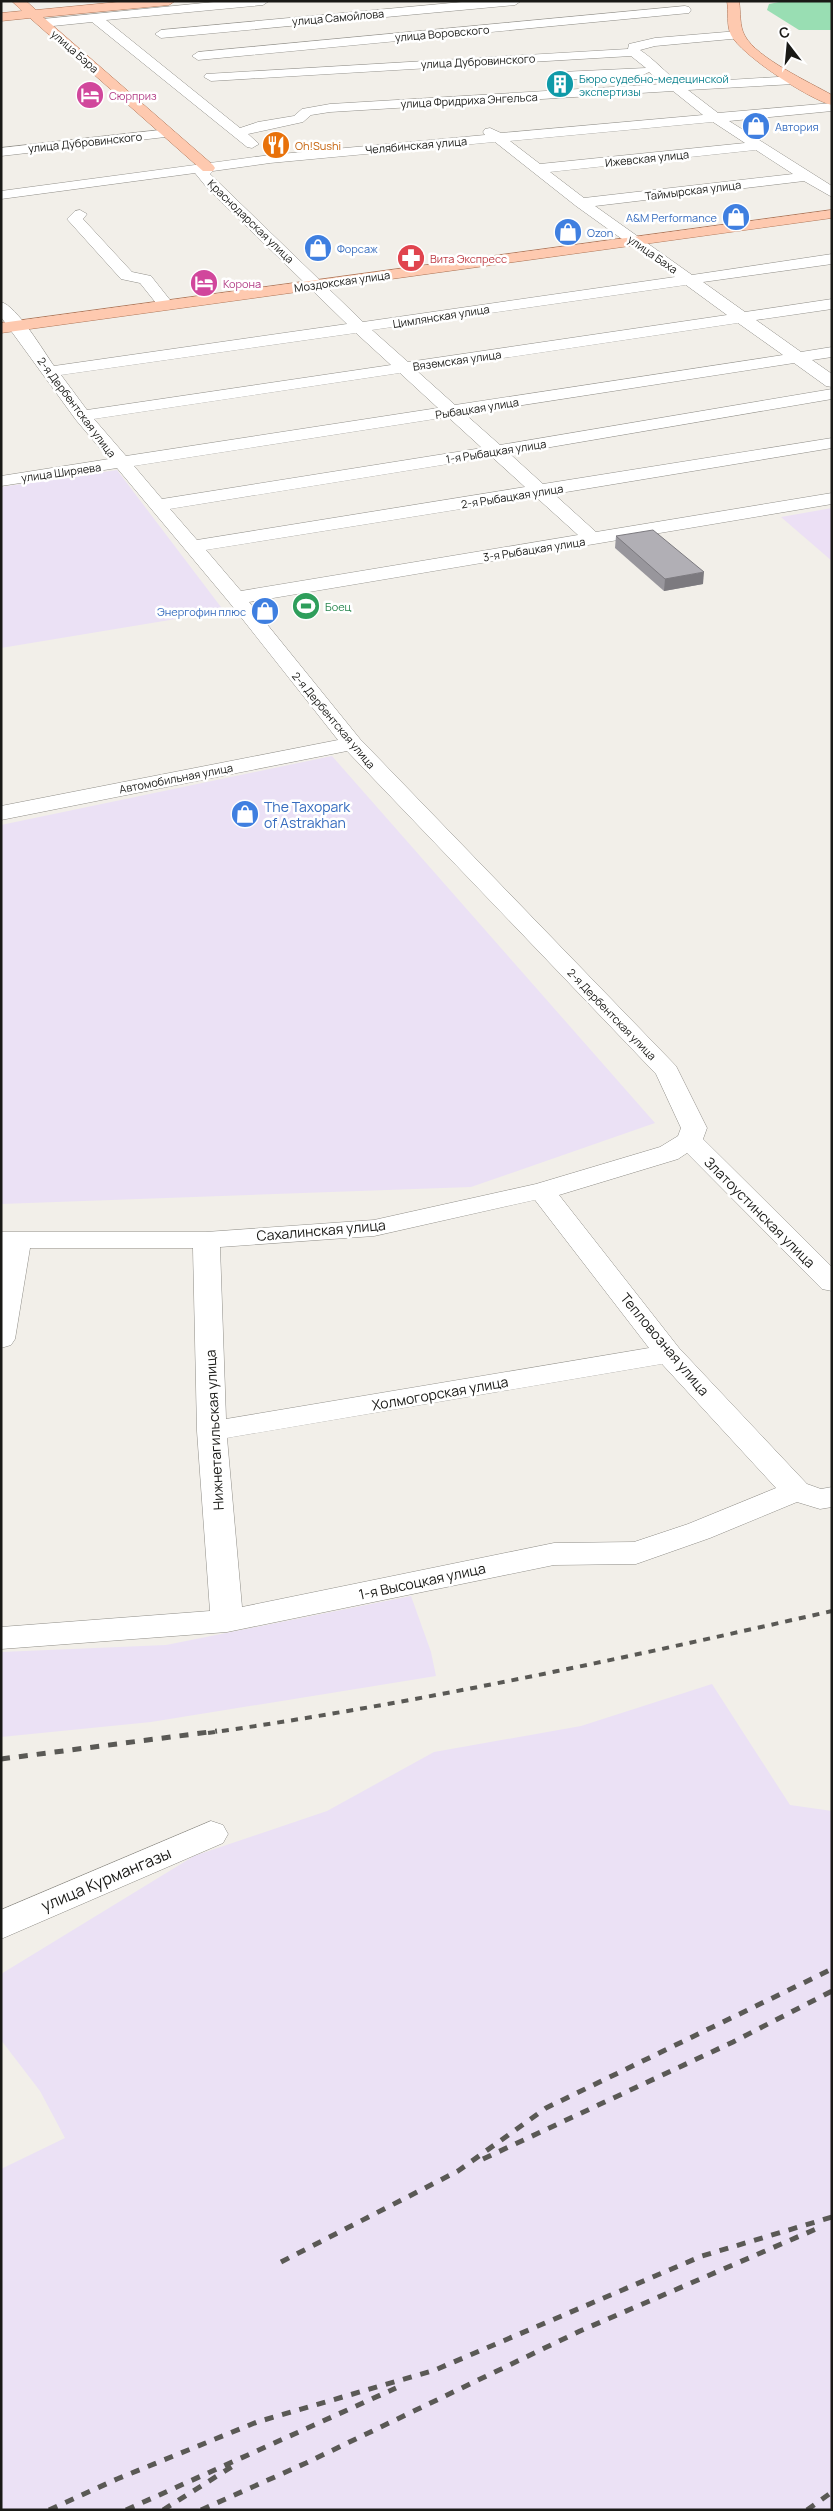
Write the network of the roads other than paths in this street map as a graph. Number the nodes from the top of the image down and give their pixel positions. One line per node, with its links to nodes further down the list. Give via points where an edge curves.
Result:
1 (106, 1): 8 (main road)
2 (170, 1): 8 (main road)
3 (263, 1): 13 (street)
4 (516, 1): 6 (street, улица Самойлова)
5 (733, 1): 17 (main road)
6 (466, 3): 12 (street, улица Самойлова); 16 (street)
7 (327, 7): 12 (street)
8 (25, 8): 10 (main road); 11 (main road); 14 (main road, улица Бэра)
9 (684, 8): 16 (street, улица Воровского)
10 (1, 11)
11 (1, 17)
12 (337, 17): 18 (street, улица Самойлова); 20 (street)
13 (95, 18): 14 (street); 38 (street)
14 (43, 23): 37 (main road, улица Бэра)
15 (719, 23): 17 (street)
16 (494, 28): 19 (street, улица Воровского); 23 (street)
17 (736, 30): 21 (street, улица Дубровинского, via 655,42 634,47); 28 (main road, via 750,48)
18 (161, 34)
19 (382, 38): 20 (street, улица Воровского); 24 (street)
20 (362, 40): 22 (street, улица Воровского)
21 (634, 52): 23 (street, улица Дубровинского); 25 (street, via 648,61)
22 (198, 56)
23 (521, 58): 24 (street, улица Дубровинского); 26 (street)
24 (410, 65): 27 (street, улица Дубровинского)
25 (654, 70): 29 (street); 30 (street, via 541,80)
26 (530, 71)
27 (211, 77)
28 (794, 80): 29 (street, улица Фридриха Энгельса); 32 (main road)
29 (676, 88): 30 (street, улица Фридриха Энгельса); 35 (street)
30 (547, 96): 31 (street, улица Фридриха Энгельса)
31 (458, 100): 34 (street); 38 (street, улица Фридриха Энгельса, via 322,109)
32 (832, 101)
33 (832, 107): 35 (street, Челябинская улица)
34 (470, 113)
35 (714, 117): 39 (street, Челябинская улица); 40 (street)
36 (483, 125): 39 (street, улица Баха)
37 (170, 133): 41 (street, улица Дубровинского); 43 (main road, улица Бэра)
38 (239, 133): 42 (street)
39 (495, 138): 42 (street, Челябинская улица); 44 (street, улица Баха)
40 (758, 146): 44 (street, Ижевская улица); 45 (street)
41 (1, 152)
42 (270, 160): 43 (street, Челябинская улица)
43 (208, 168): 46 (street, Челябинская улица); 56 (street, Краснодарская улица, via 202,174 212,186)
44 (536, 169): 49 (street, улица Баха)
45 (805, 177): 47 (street); 49 (street, Таймырская улица)
46 (58, 188): 48 (street, Челябинская улица); 50 (street)
47 (832, 193)
48 (1, 195)
49 (581, 202): 53 (street, улица Баха)
50 (80, 214): 52 (street); 58 (street, via 74,219 127,276 144,272)
51 (832, 214): 53 (main road, Моздокская улица)
52 (96, 216)
53 (635, 241): 55 (street, улица Баха); 56 (main road, Моздокская улица)
54 (832, 259): 55 (street, Цимлянская улица)
55 (688, 279): 60 (street, улица Баха); 62 (street, Цимлянская улица)
56 (317, 284): 58 (main road, Моздокская улица); 62 (street, Краснодарская улица)
57 (832, 304): 60 (street, Вяземская улица)
58 (166, 305): 61 (main road, Моздокская улица)
59 (1, 307): 61 (street, 2-я Дербентская улица)
60 (743, 318): 64 (street, улица Баха); 65 (street, Вяземская улица)
61 (9, 327): 66 (street, 2-я Дербентская улица)
62 (360, 328): 65 (street, Краснодарская улица); 66 (street, Цимлянская улица)
63 (832, 352): 64 (street, Рыбацкая улица)
64 (796, 358): 67 (street, улица Баха); 69 (street, Рыбацкая улица)
65 (403, 367): 69 (street, Краснодарская улица); 70 (street, Вяземская улица)
66 (49, 372): 70 (street, 2-я Дербентская улица)
67 (832, 382)
68 (832, 394): 72 (street, 1-я Рыбацкая улица)
69 (453, 412): 72 (street, Краснодарская улица); 73 (street, Рыбацкая улица)
70 (82, 416): 73 (street, 2-я Дербентская улица)
71 (832, 443): 75 (street, 2-я Рыбацкая улица)
72 (496, 451): 75 (street, Краснодарская улица); 77 (street, 1-я Рыбацкая улица)
73 (121, 464): 74 (street, улица Ширяева); 77 (street, 2-я Дербентская улица)
74 (1, 481)
75 (540, 492): 78 (street, Краснодарская улица); 79 (street, 2-я Рыбацкая улица)
76 (832, 498): 78 (street, 3-я Рыбацкая улица)
77 (159, 505): 79 (street, 2-я Дербентская улица)
78 (593, 539): 80 (street, 3-я Рыбацкая улица)
79 (192, 547): 80 (street, 2-я Дербентская улица)
80 (236, 598): 81 (street, 2-я Дербентская улица)
81 (352, 744): 82 (street, Автомобильная улица); 83 (street, 2-я Дербентская улица, via 668,1071 694,1128)
82 (1, 812)
83 (689, 1140): 84 (street, Сахалинская улица, via 669,1153); 87 (street, Златоустинская улица)
84 (542, 1191): 86 (street, Сахалинская улица, via 374,1228); 89 (street, Тепловозная улица)
85 (10, 1240): 86 (street, Сахалинская улица); 88 (street)
86 (206, 1240): 90 (street, Нижнетагильская улица)
87 (832, 1283)
88 (1, 1339)
89 (669, 1354): 90 (street, Холмогорская улица); 91 (street, Тепловозная улица)
90 (212, 1432): 93 (street, Нижнетагильская улица)
91 (796, 1491): 92 (street, via 820,1499); 93 (street, 1-я Высоцкая улица, via 699,1531 636,1552 554,1554)
92 (832, 1497)
93 (227, 1620): 94 (street, 1-я Высоцкая улица)
94 (1, 1638)
95 (211, 1834): 96 (street, улица Курмангазы)
96 (1, 1925)

